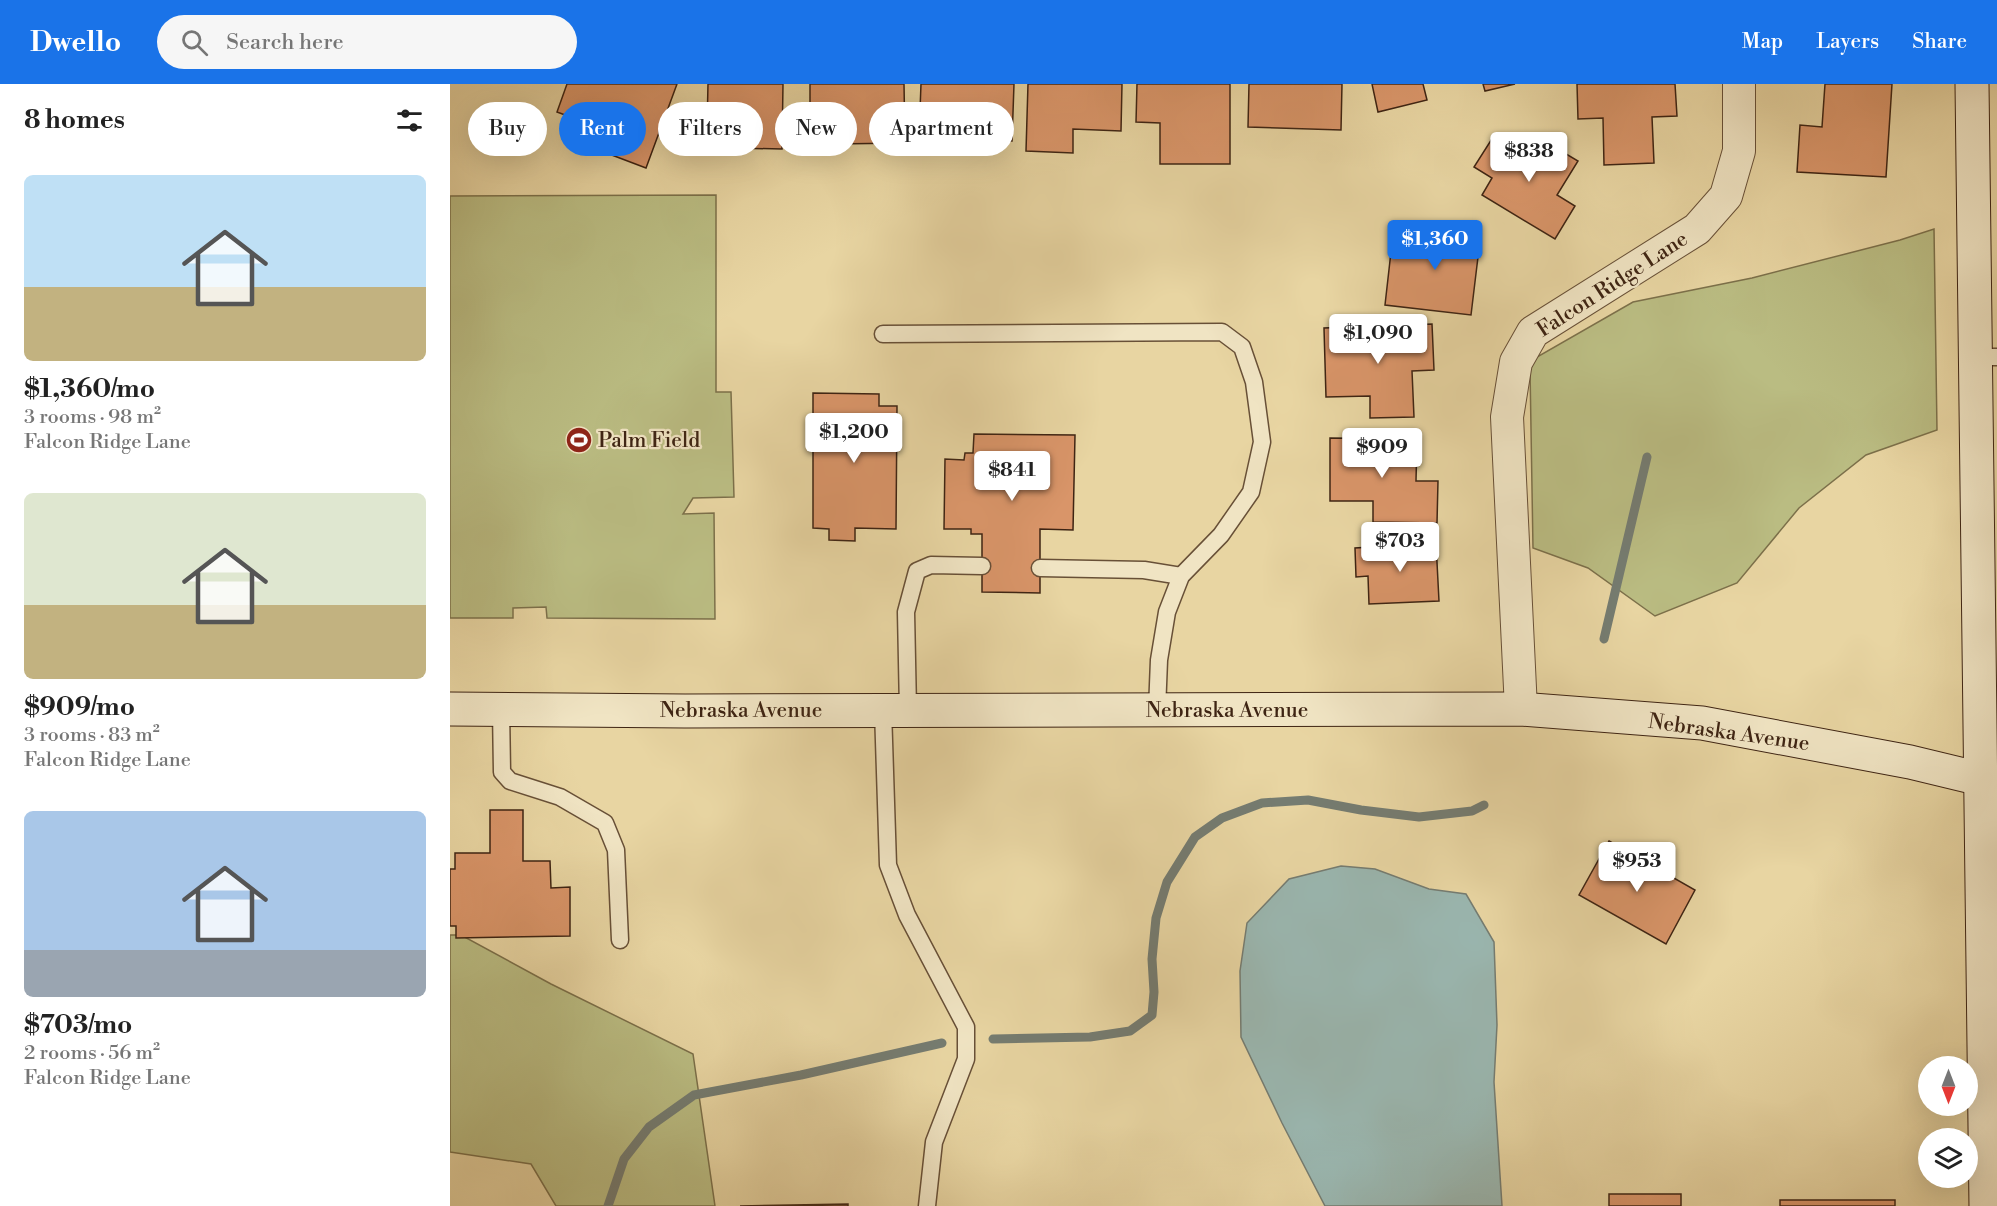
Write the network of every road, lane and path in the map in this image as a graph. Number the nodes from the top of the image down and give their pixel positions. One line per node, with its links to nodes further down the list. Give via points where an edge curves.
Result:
1 (1739, 84): 10 (street, Falcon Ridge Lane, via 1739,151 1726,196 1697,229 1533,332 1516,362 1507,417)
2 (1972, 84): 4 (main road)
3 (883, 334): 7 (lane, via 1222,333 1242,347 1254,382 1262,442 1251,492 1221,535)
4 (1986, 357): 13 (main road)
5 (982, 567): 11 (lane, via 931,566 916,571 906,612)
6 (1040, 568): 7 (lane, via 1144,570)
7 (1181, 576): 12 (lane, via 1167,612 1159,660)
8 (450, 709): 9 (main road, Nebraska Avenue)
9 (501, 709): 11 (main road, Nebraska Avenue); 14 (lane, via 502,772 510,781 560,796 605,823 616,850)
10 (1521, 709): 12 (main road, Nebraska Avenue); 13 (main road, Nebraska Avenue, via 1702,723 1910,762)
11 (896, 710): 12 (main road, Nebraska Avenue); 15 (lane, via 888,865 907,915 966,1027 966,1059 934,1142)
12 (1157, 710)
13 (1988, 781): 16 (main road)
14 (620, 940)
15 (927, 1206)
16 (1986, 1206)

